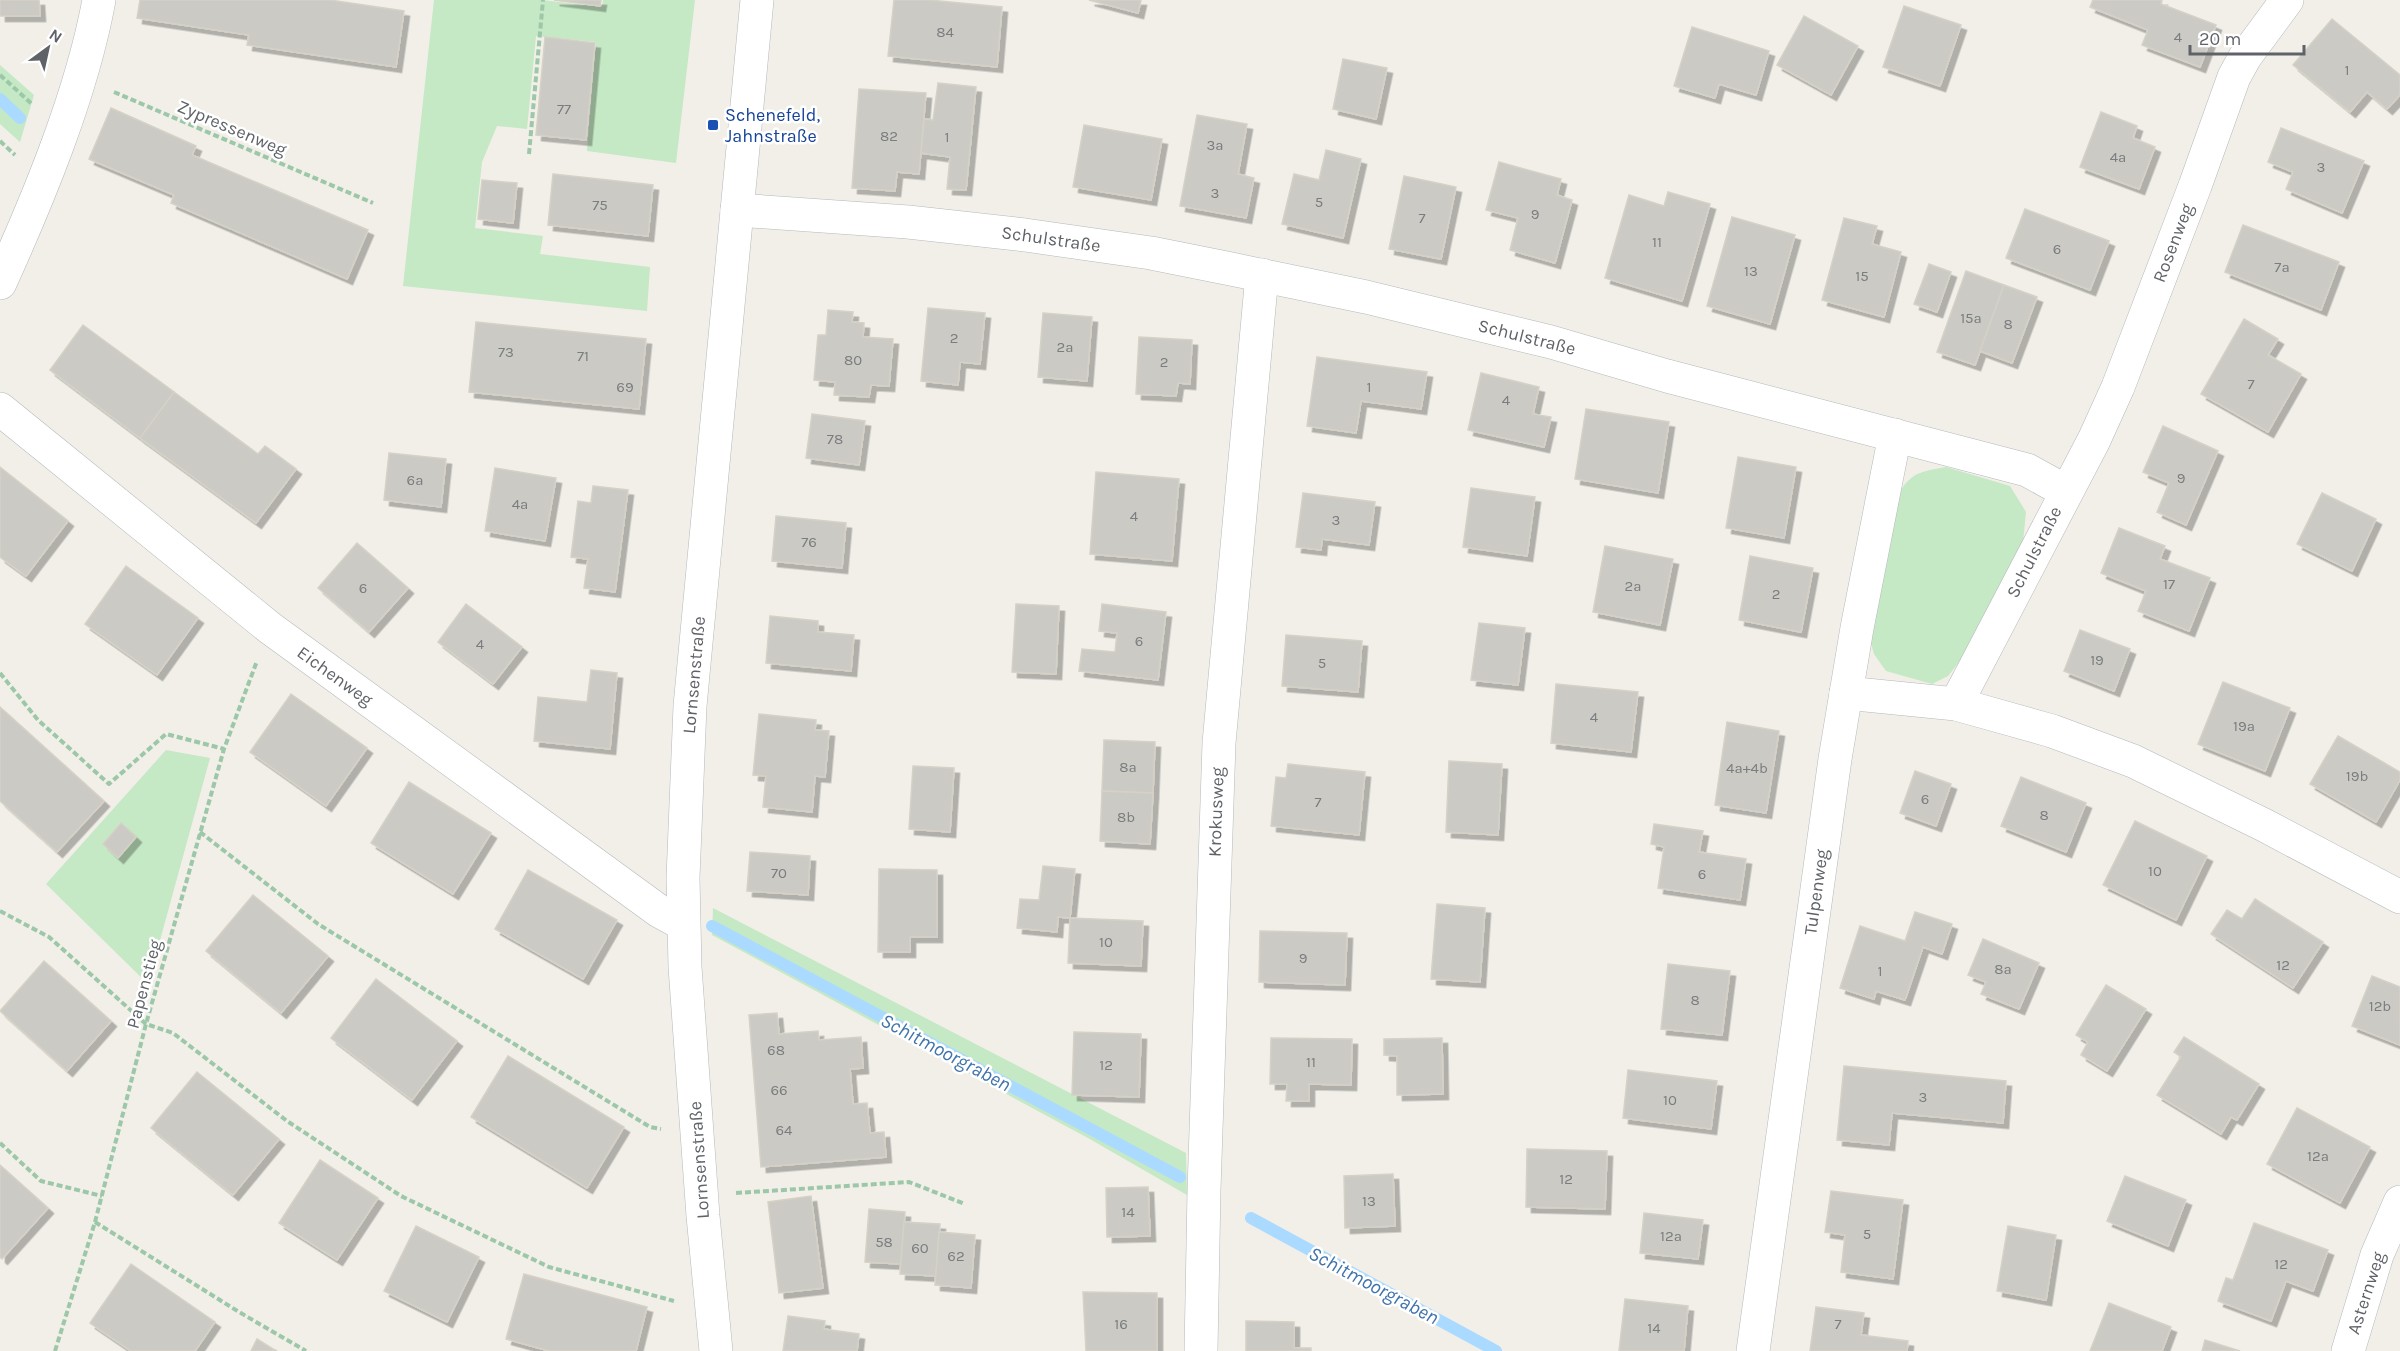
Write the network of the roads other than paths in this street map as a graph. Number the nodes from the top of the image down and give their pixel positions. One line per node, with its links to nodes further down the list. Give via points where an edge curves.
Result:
1 (99, 0): 6 (street, via 80,78)
2 (757, 0): 4 (street, Lornsenstraße)
3 (2287, 0): 9 (street, Rosenweg, via 2234,77 2118,387)
4 (737, 210): 5 (street, Schulstraße, via 1025,235); 13 (street, Lornsenstraße, via 690,706)
5 (1262, 275): 8 (street, Schulstraße, via 1551,342); 16 (street, Krokusweg, via 1219,743)
6 (0, 283)
7 (0, 409): 13 (street, Eichenweg, via 270,628 659,911)
8 (1894, 435): 9 (street, Schulstraße, via 2027,470); 10 (street, Tulpenweg)
9 (2066, 491): 11 (street, Schulstraße)
10 (1846, 693): 11 (street); 17 (street, Tulpenweg)
11 (1956, 704): 12 (street, via 2052,731 2133,761)
12 (2400, 897)
13 (683, 924): 15 (street, Lornsenstraße)
14 (2400, 1202): 18 (street, Asternweg, via 2377,1255)
15 (716, 1351)
16 (1201, 1351)
17 (1753, 1351)
18 (2348, 1351)

